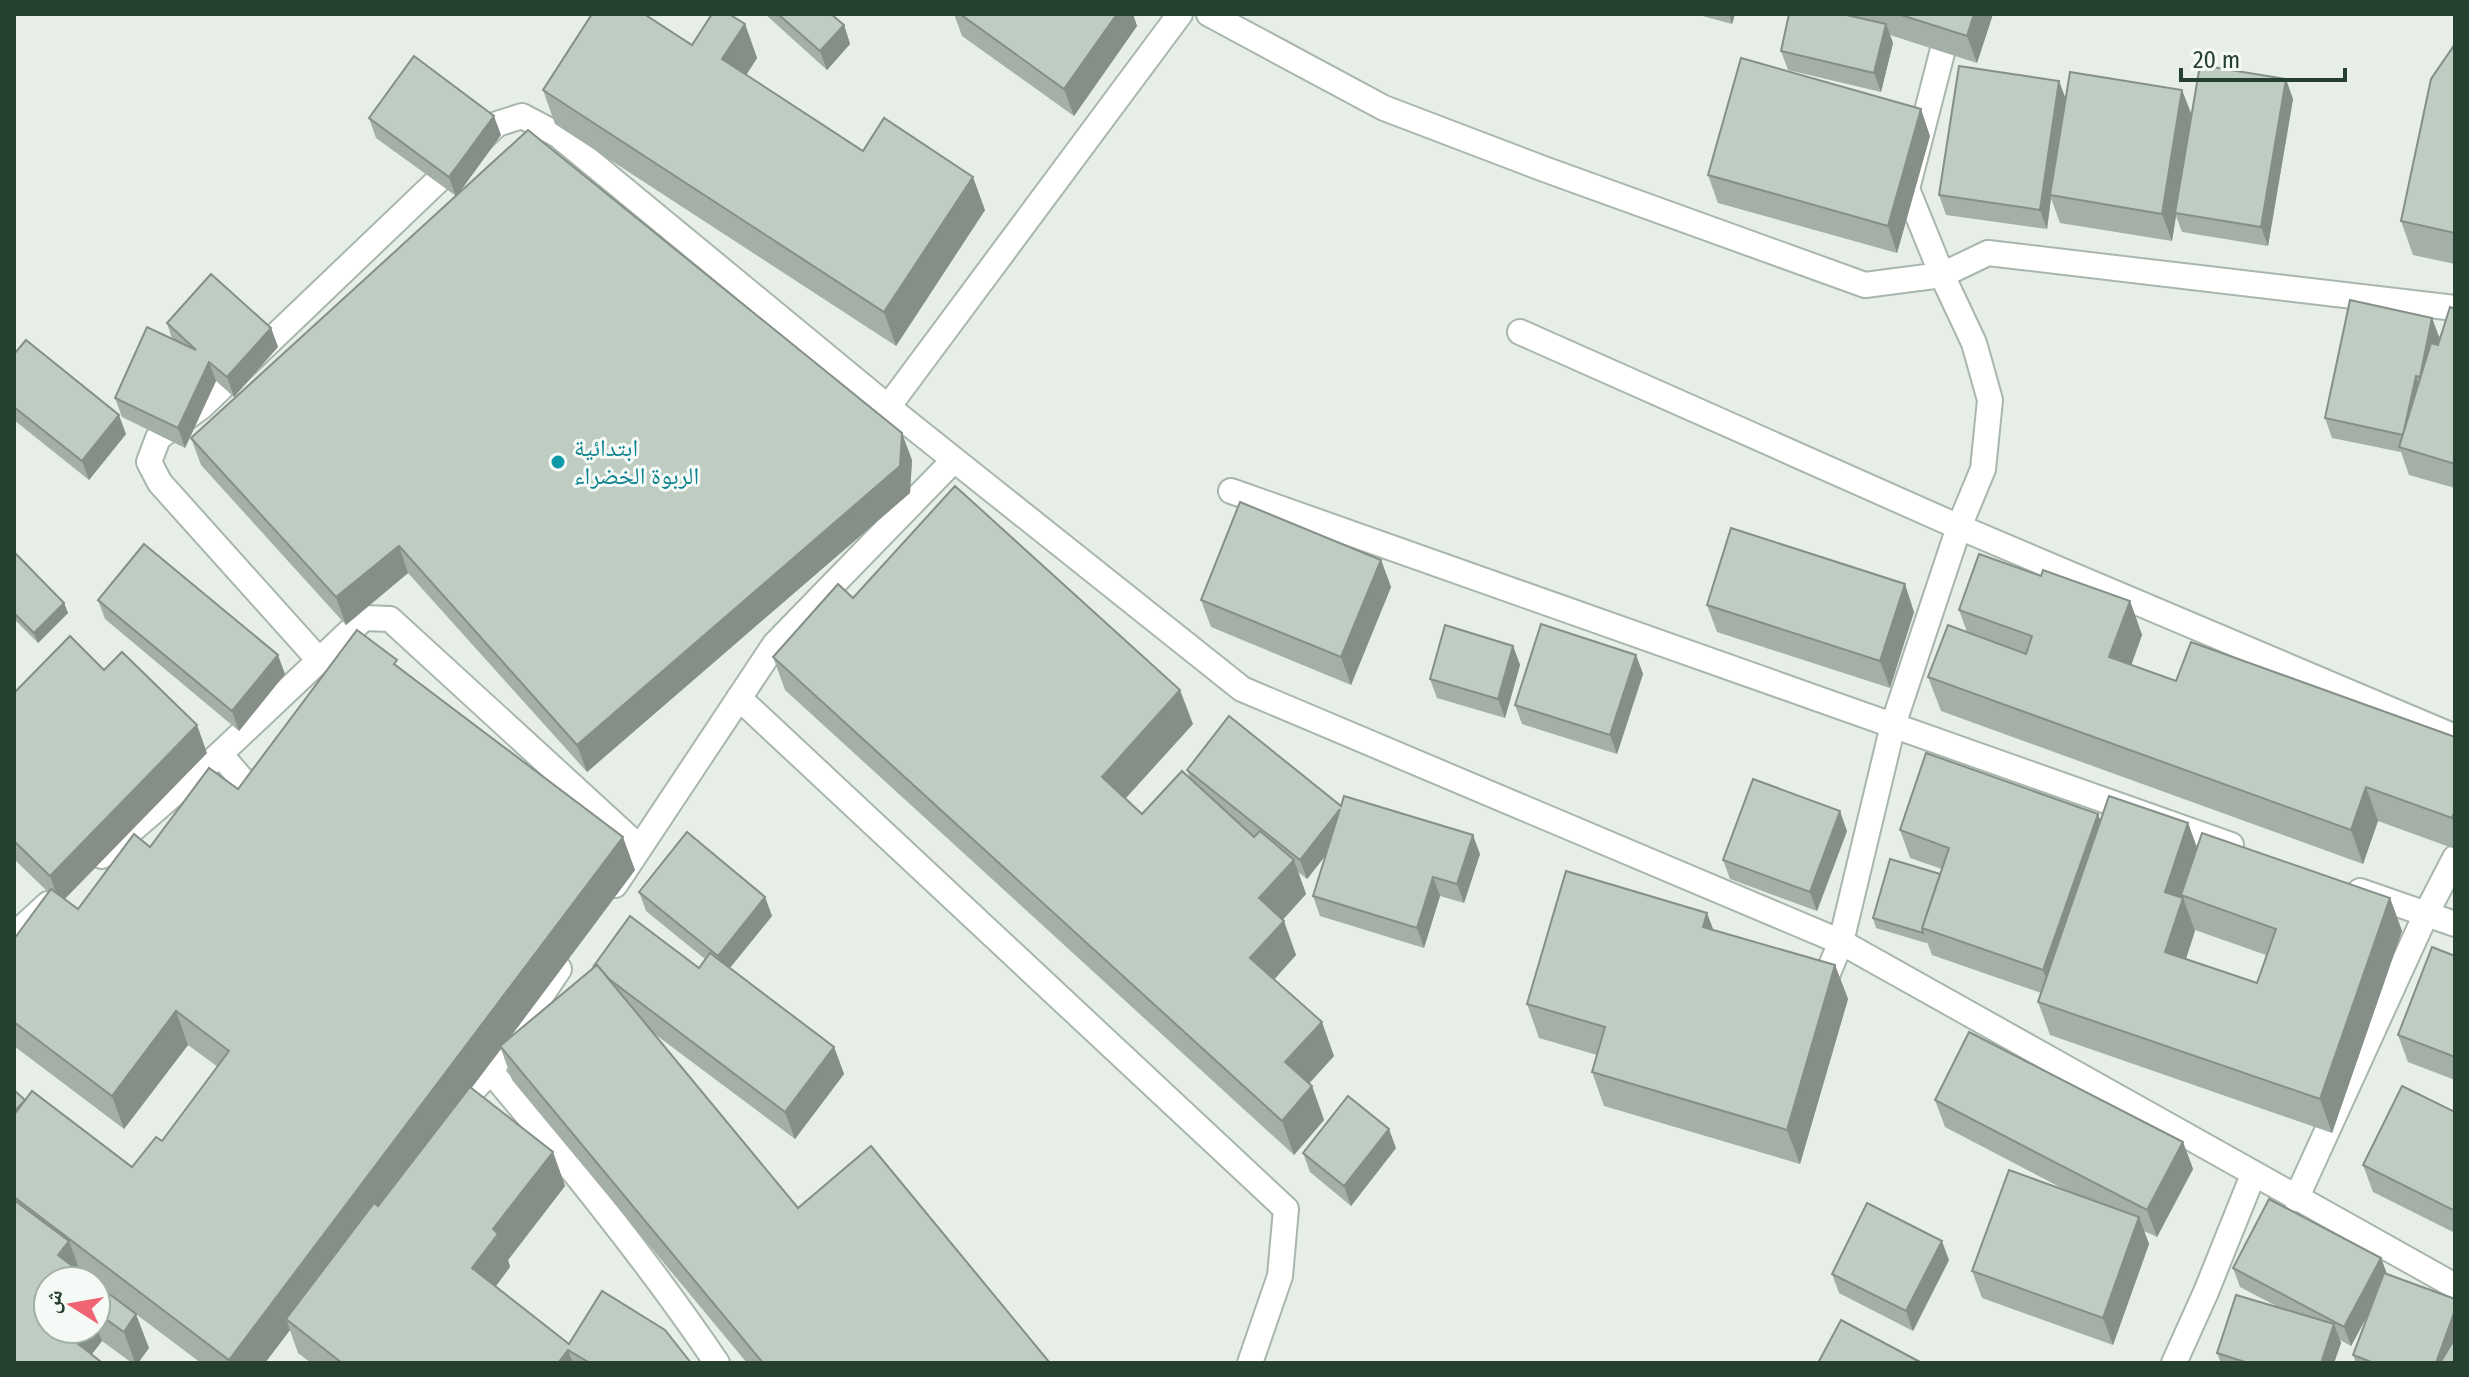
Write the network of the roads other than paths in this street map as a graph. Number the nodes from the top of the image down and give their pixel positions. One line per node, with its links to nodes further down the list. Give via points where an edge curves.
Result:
1 (1180, 14): 7 (street)
2 (1209, 14): 4 (street, via 1384,108 1836,275 1865,285)
3 (1952, 14): 4 (street, via 1907,189)
4 (1942, 275): 5 (street, via 1988,253); 10 (street, via 1974,343 1990,400 1983,469)
5 (2455, 308)
6 (1520, 332): 10 (street)
7 (888, 407): 8 (street); 11 (street, via 558,135 522,116 497,124 201,407 158,438 149,462 160,483)
8 (954, 460): 12 (street, via 775,644); 27 (street, via 1242,689)
9 (1231, 491): 13 (street)
10 (1959, 527): 13 (street); 14 (street)
11 (319, 660): 15 (street); 17 (street, via 364,618 390,619)
12 (739, 698): 17 (street); 37 (street, via 1286,1209 1280,1276)
13 (1893, 725): 18 (street); 27 (street)
14 (2455, 737)
15 (220, 754): 16 (street); 20 (street)
16 (282, 826)
17 (639, 847): 23 (street)
18 (2248, 851)
19 (2455, 858): 24 (street)
20 (91, 866)
21 (2337, 883): 24 (street)
22 (67, 887): 26 (street)
23 (604, 900)
24 (2426, 914): 25 (street); 34 (street)
25 (2455, 924)
26 (14, 935)
27 (1841, 942): 29 (street); 33 (street)
28 (569, 953): 31 (street)
29 (1828, 973)
30 (471, 1048): 31 (street)
31 (491, 1071): 32 (street); 36 (street, via 658,1278)
32 (437, 1128)
33 (2253, 1175): 34 (street); 38 (street)
34 (2296, 1199): 35 (street)
35 (2455, 1286)
36 (717, 1363)
37 (1250, 1363)
38 (2174, 1363)

